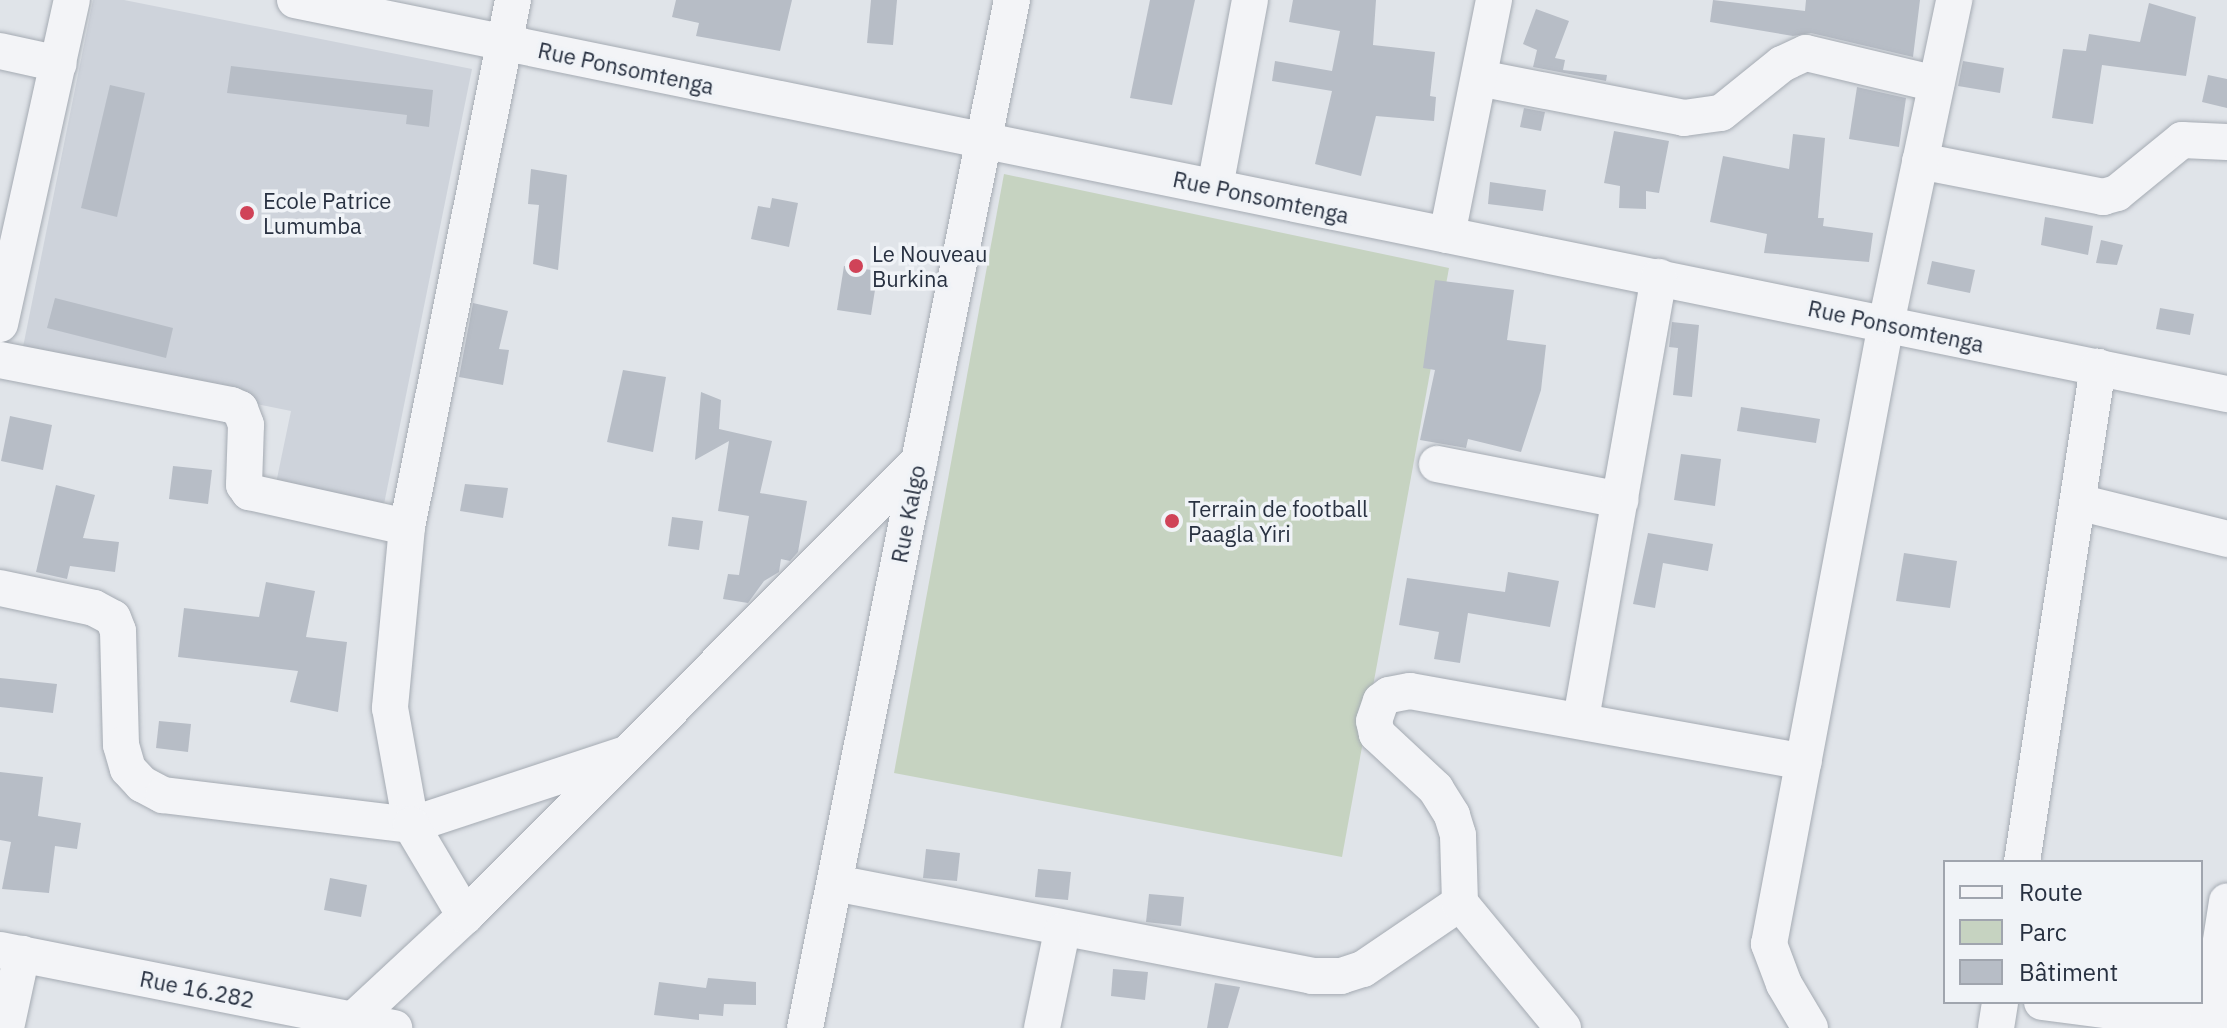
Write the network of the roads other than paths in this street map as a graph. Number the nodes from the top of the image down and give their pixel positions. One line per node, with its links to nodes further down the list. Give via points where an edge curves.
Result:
1 (72, 0): 10 (street)
2 (295, 0): 8 (street, Rue Ponsomtenga)
3 (513, 0): 8 (street)
4 (1012, 0): 13 (street, Rue Kalgo)
5 (1250, 0): 16 (street)
6 (1494, 0): 11 (street)
7 (1954, 0): 12 (street)
8 (504, 44): 13 (street, Rue Ponsomtenga); 29 (street)
9 (0, 51): 10 (street)
10 (59, 64): 19 (street)
11 (1479, 78): 12 (street, via 1684,118 1721,113 1782,64 1806,53); 17 (street)
12 (1936, 84): 15 (street)
13 (983, 141): 16 (street, Rue Ponsomtenga); 25 (street, Rue Kalgo)
14 (2227, 142): 15 (street, via 2182,140 2117,193 2103,197)
15 (1920, 161): 21 (street)
16 (1215, 187): 17 (street, Rue Ponsomtenga)
17 (1447, 235): 18 (street, Rue Ponsomtenga)
18 (1659, 277): 21 (street, Rue Ponsomtenga); 27 (street)
19 (4, 284): 20 (street)
20 (0, 324)
21 (1886, 324): 23 (street, Rue Ponsomtenga); 34 (street)
22 (0, 360): 29 (street, via 231,405 240,409 246,425 244,485 249,492)
23 (2098, 367): 24 (street, Rue Ponsomtenga); 28 (street)
24 (2227, 394)
25 (919, 461): 33 (street); 37 (street, Rue Kalgo)
26 (1437, 464): 27 (street)
27 (1620, 500): 32 (street)
28 (2078, 502): 30 (street); 36 (street)
29 (407, 527): 35 (street, via 390,690)
30 (2227, 539)
31 (0, 588): 35 (street, via 94,608 113,618 118,631 121,745 128,769 142,784 163,795)
32 (1581, 719): 34 (street); 39 (street, via 1410,691 1381,701 1377,734 1436,789 1452,815 1458,835)
33 (623, 755): 35 (street); 40 (street)
34 (1804, 762): 52 (street, via 1769,944 1784,984)
35 (411, 825): 40 (street)
36 (2022, 860)
37 (835, 883): 41 (street); 49 (street, Rue Kalgo)
38 (2227, 901): 46 (street)
39 (1460, 903): 41 (street, via 1363,969 1341,976 1276,972); 51 (street)
40 (465, 916): 45 (street)
41 (1062, 931): 50 (street)
42 (11, 952): 45 (street, Rue 16.282); 47 (street)
43 (2000, 1004): 53 (street)
44 (2057, 1004): 46 (street)
45 (354, 1019): 48 (street, Rue 16.282)
46 (2218, 1025)
47 (6, 1028)
48 (394, 1028)
49 (805, 1028)
50 (1042, 1028)
51 (1563, 1028)
52 (1810, 1028)
53 (1996, 1028)

